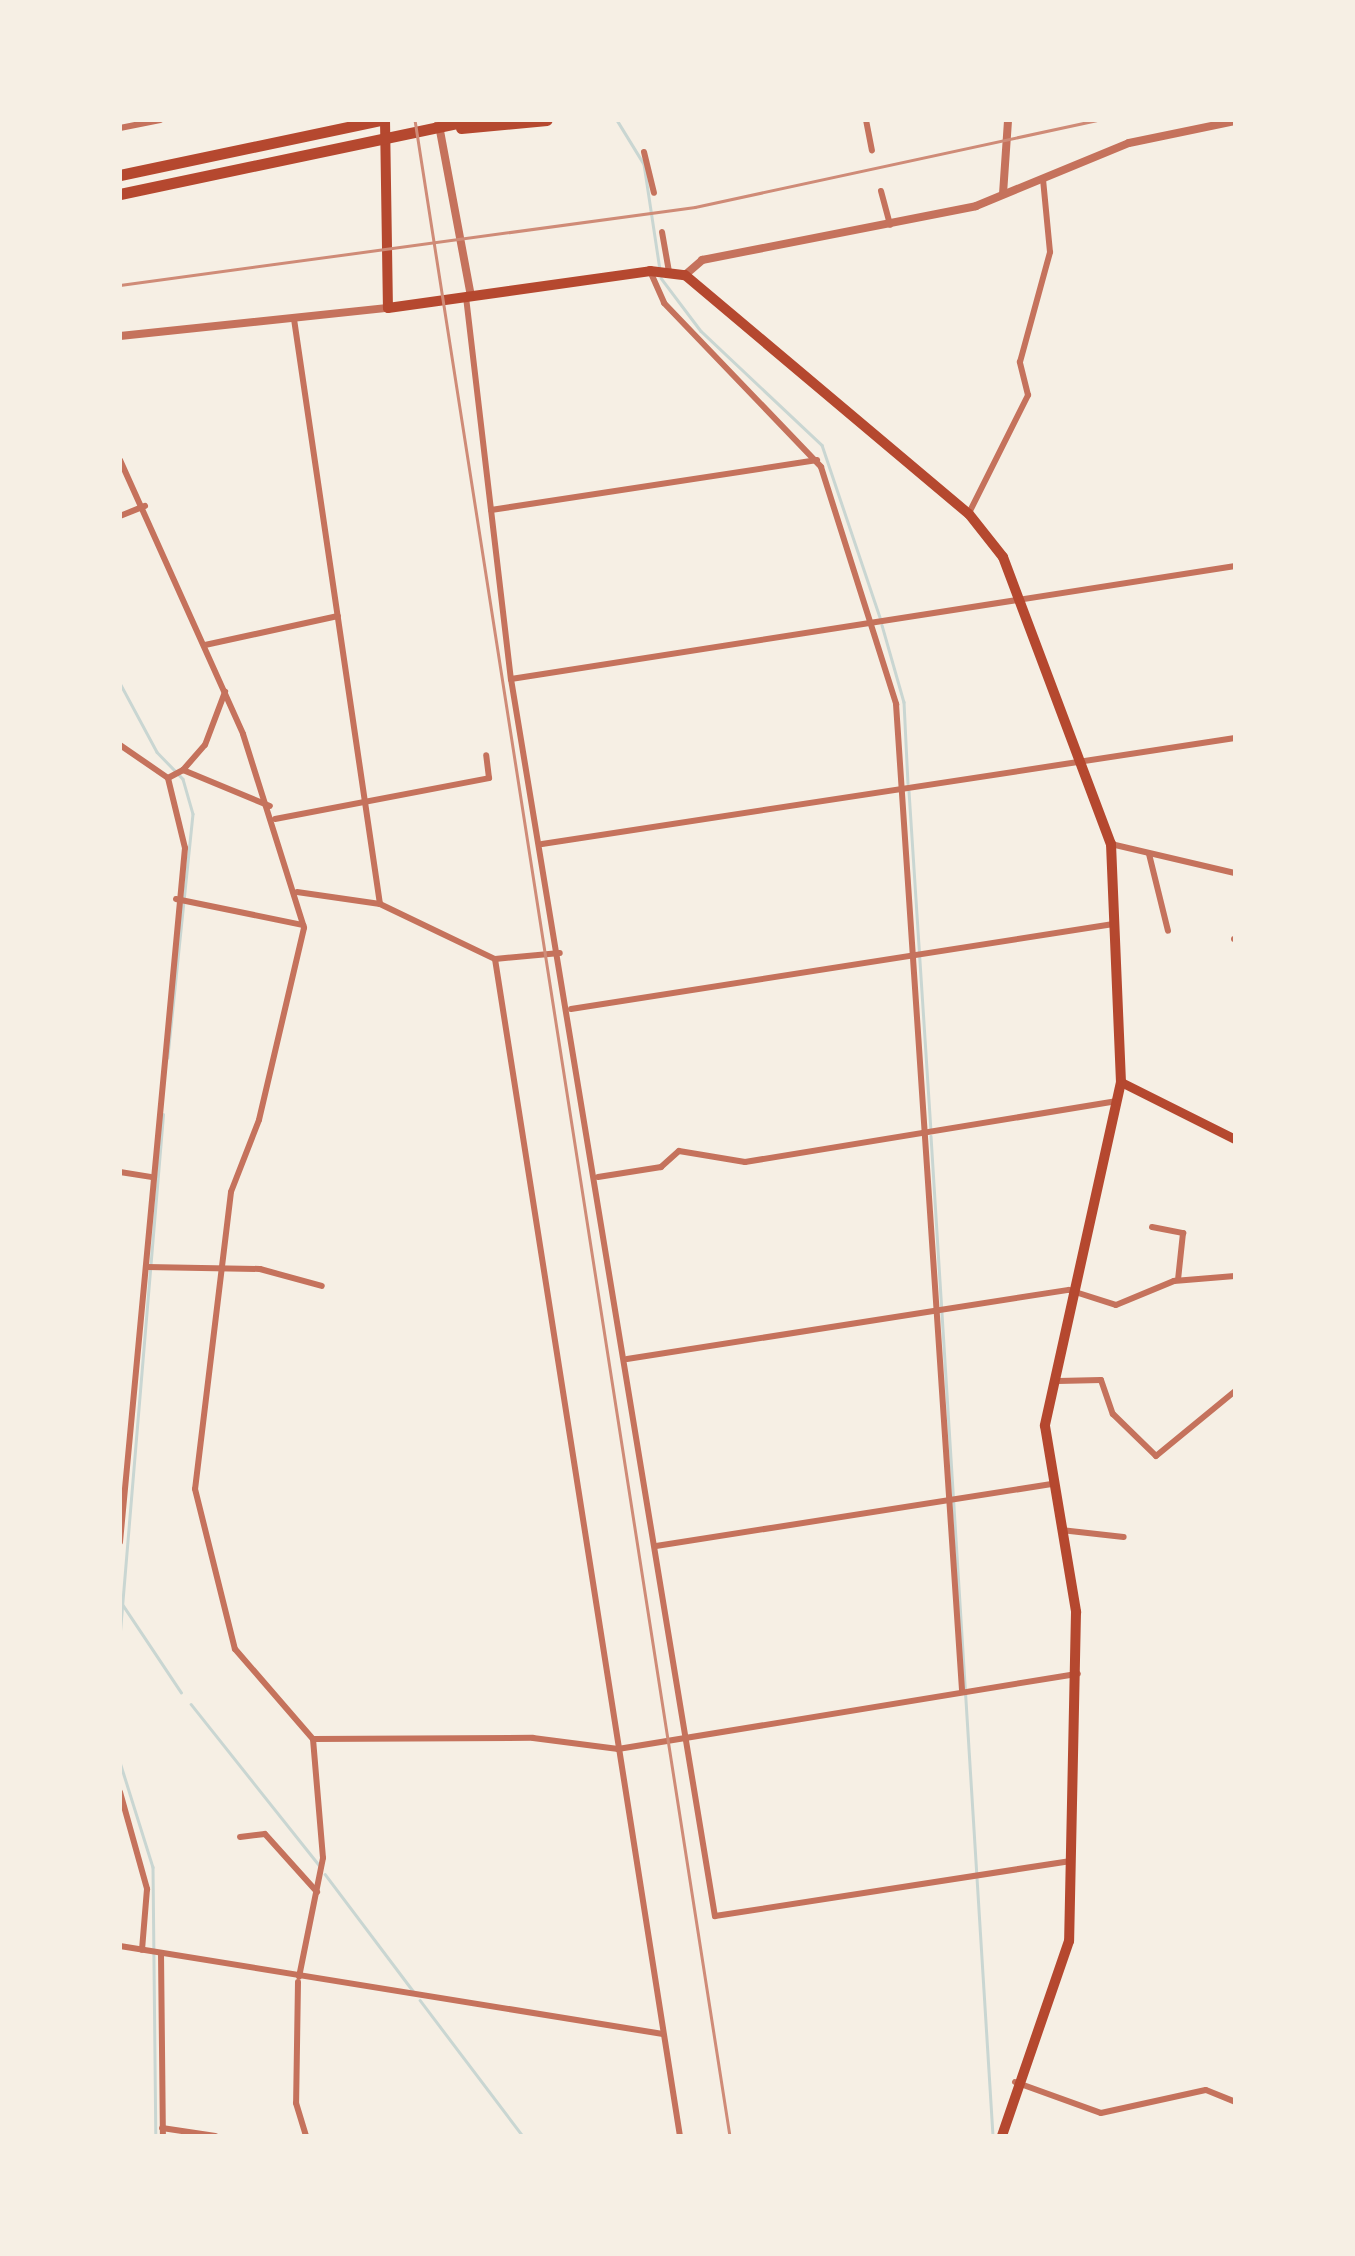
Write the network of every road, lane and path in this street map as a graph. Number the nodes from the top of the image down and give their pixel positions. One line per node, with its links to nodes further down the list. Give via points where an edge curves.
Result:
1 (160, 120): 9 (street)
2 (383, 120): 12 (highway); 24 (main road)
3 (438, 120): 23 (street)
4 (547, 120): 8 (highway)
5 (866, 120): 10 (street)
6 (1008, 120): 17 (street)
7 (1235, 121): 13 (street, via 1129,144)
8 (472, 124): 16 (highway)
9 (120, 128)
10 (872, 150)
11 (644, 152): 15 (street)
12 (120, 176)
13 (1043, 180): 17 (street); 31 (street, via 1050,252 1020,362 1028,394)
14 (881, 191): 18 (street)
15 (654, 193)
16 (120, 194)
17 (1004, 194): 18 (street)
18 (890, 226): 22 (street, via 702,260)
19 (662, 232): 21 (street)
20 (650, 271): 21 (main road); 23 (main road); 28 (street, via 664,302)
21 (670, 271): 22 (main road)
22 (684, 275): 31 (main road)
23 (468, 296): 24 (main road); 30 (street)
24 (388, 308): 25 (street)
25 (294, 320): 26 (street); 35 (street)
26 (120, 336)
27 (120, 460): 29 (street)
28 (817, 460): 30 (street); 36 (street)
29 (144, 506): 32 (street); 37 (street)
30 (491, 510): 38 (street)
31 (969, 514): 34 (main road)
32 (120, 516)
33 (1235, 566): 34 (street)
34 (1020, 598): 36 (street); 43 (main road)
35 (338, 616): 37 (street); 47 (street)
36 (872, 623): 38 (street); 46 (street, via 896,704)
37 (205, 645): 39 (street)
38 (511, 679): 50 (street)
39 (225, 692): 44 (street, via 205,745); 48 (street)
40 (1235, 738): 43 (street)
41 (120, 745): 45 (street)
42 (486, 755): 47 (street, via 489,778)
43 (1082, 762): 46 (street); 51 (main road)
44 (183, 770): 45 (street); 48 (street)
45 (168, 778): 55 (street, via 185,825)
46 (904, 788): 50 (street); 61 (street)
47 (365, 796): 49 (street); 56 (street)
48 (271, 806): 49 (street)
49 (275, 819): 54 (street)
50 (542, 844): 60 (street)
51 (1111, 844): 52 (street); 57 (main road)
52 (1149, 854): 53 (street); 59 (street)
53 (1235, 873)
54 (297, 892): 56 (street); 58 (street)
55 (176, 899): 58 (street); 69 (street)
56 (380, 904): 62 (street)
57 (1115, 924): 61 (street); 64 (main road)
58 (303, 925): 72 (street, via 259,1120 231,1192)
59 (1168, 931)
60 (560, 953): 62 (street); 63 (street)
61 (917, 956): 63 (street); 66 (street)
62 (495, 959): 92 (street)
63 (571, 1008): 70 (street)
64 (1121, 1082): 65 (main road); 67 (main road)
65 (1117, 1101): 66 (street); 77 (main road)
66 (926, 1131): 70 (street, via 744,1162 678,1151 661,1167); 78 (street)
67 (1235, 1140)
68 (120, 1172): 69 (street)
69 (150, 1177): 73 (street)
70 (598, 1177): 79 (street)
71 (1152, 1227): 75 (street, via 1184,1233)
72 (220, 1266): 73 (street); 76 (street); 91 (street, via 196,1453 202,1527 235,1650)
73 (147, 1267): 86 (street)
74 (1235, 1276): 75 (street)
75 (1178, 1280): 77 (street, via 1116,1304)
76 (322, 1286)
77 (1078, 1299): 78 (street, via 1069,1290); 80 (main road)
78 (936, 1311): 79 (street); 83 (street)
79 (627, 1359): 87 (street)
80 (1058, 1381): 81 (street, via 1100,1380 1113,1414 1156,1456); 82 (main road, via 1046,1426)
81 (1235, 1390)
82 (1053, 1484): 83 (street); 84 (main road)
83 (949, 1500): 87 (street); 89 (street)
84 (1061, 1530): 85 (street); 88 (main road)
85 (1124, 1537)
86 (120, 1542)
87 (656, 1546): 90 (street)
88 (1079, 1674): 89 (street); 95 (main road)
89 (962, 1691): 90 (street)
90 (692, 1735): 92 (street); 95 (street, via 715,1916)
91 (313, 1739): 92 (street, via 533,1738); 96 (street)
92 (618, 1749): 101 (street)
93 (120, 1792): 98 (street, via 147,1890)
94 (240, 1837): 96 (street, via 265,1834)
95 (1072, 1860): 102 (main road, via 1062,1972)
96 (317, 1892): 100 (street)
97 (120, 1946): 98 (street)
98 (144, 1950): 99 (street)
99 (160, 1953): 100 (street); 104 (street)
100 (298, 1980): 101 (street); 106 (street, via 296,2102)
101 (664, 2034): 107 (street)
102 (1015, 2082): 103 (street, via 1101,2113 1206,2090); 108 (main road)
103 (1235, 2102)
104 (163, 2132): 105 (street)
105 (215, 2136)
106 (306, 2136)
107 (680, 2136)
108 (1002, 2136)

